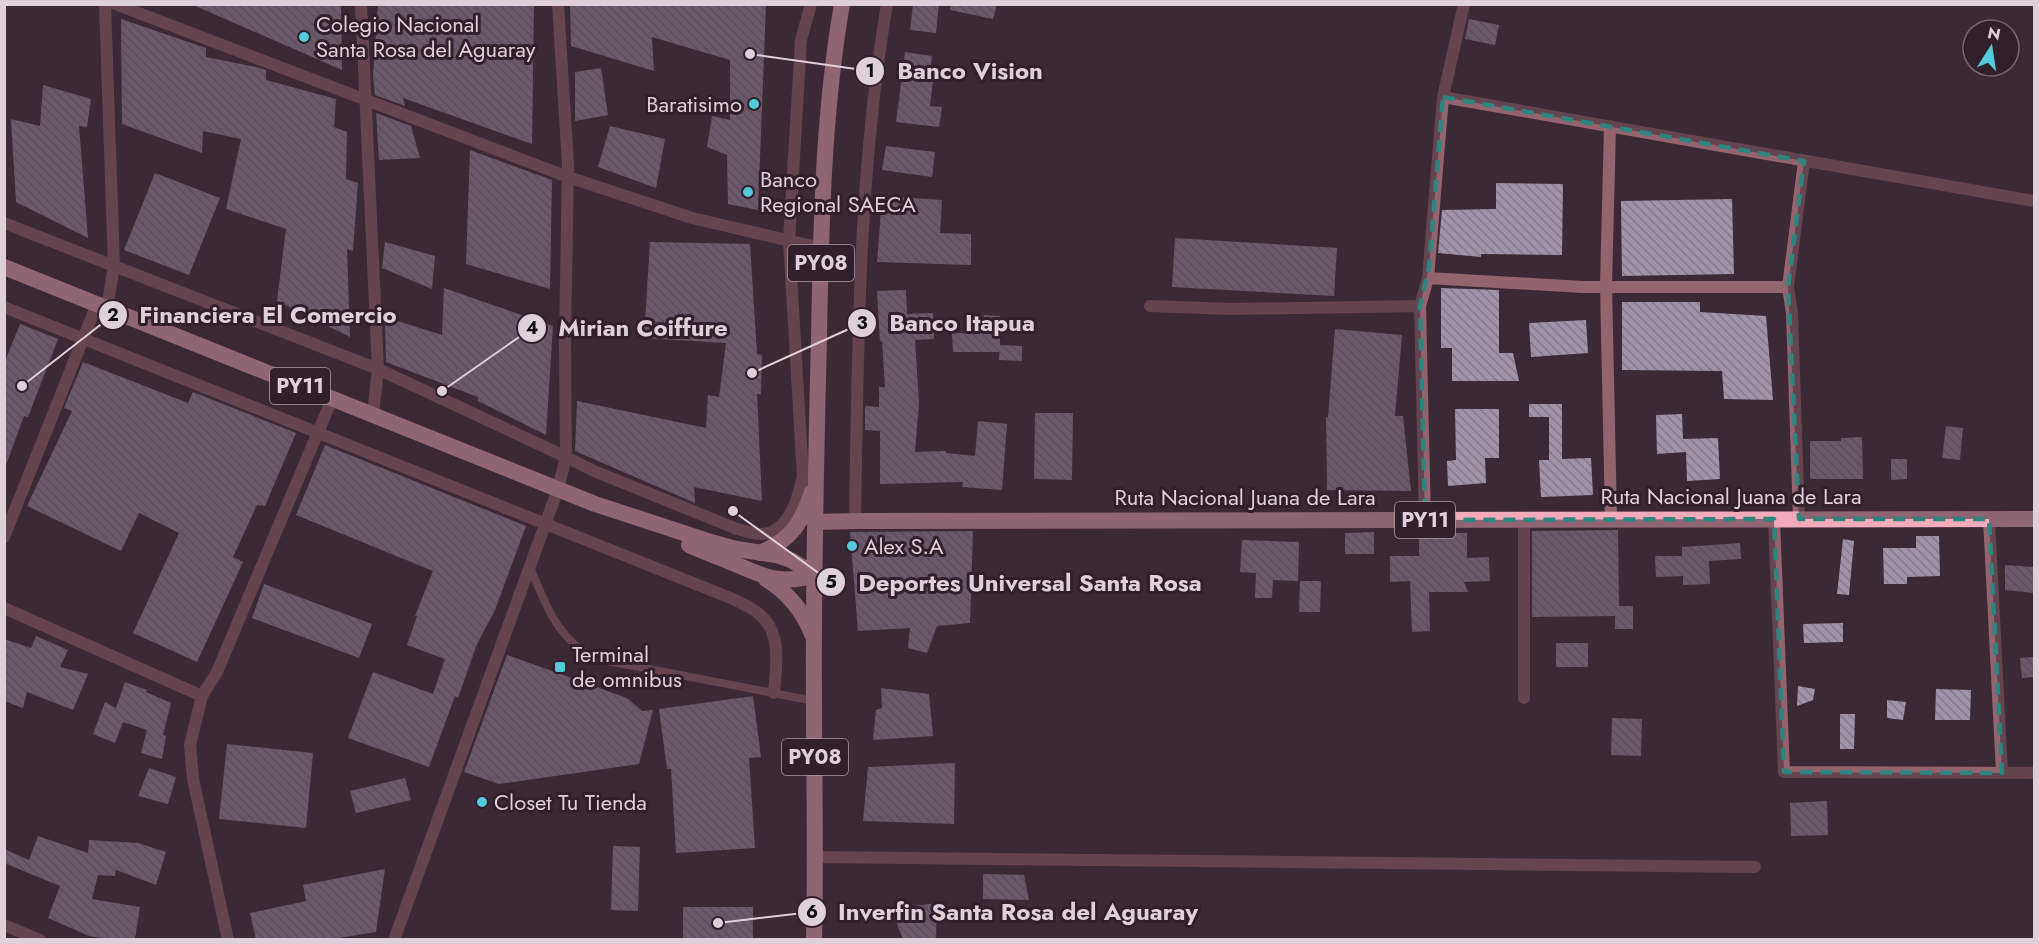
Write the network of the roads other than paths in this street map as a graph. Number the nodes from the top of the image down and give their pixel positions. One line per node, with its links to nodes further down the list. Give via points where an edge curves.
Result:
1 (105, 4): 18 (street)
2 (115, 4): 10 (street)
3 (361, 4): 10 (street)
4 (558, 4): 13 (street)
5 (811, 4): 16 (street, via 801,40)
6 (842, 4): 17 (highway, PY08, via 829,105)
7 (887, 4): 43 (street, via 868,159 859,309)
8 (1464, 4): 9 (street)
9 (1443, 97): 11 (street); 20 (street)
10 (364, 99): 13 (street); 28 (street)
11 (1610, 126): 12 (street); 21 (street)
12 (1804, 161): 14 (street); 22 (street)
13 (568, 177): 16 (street, via 692,218); 32 (street)
14 (2034, 201)
15 (4, 223): 18 (street)
16 (789, 241): 17 (street); 32 (street, via 803,476 787,519 773,532 759,534 737,529)
17 (821, 248): 33 (highway, PY08)
18 (114, 266): 23 (street); 28 (street)
19 (4, 267): 23 (highway, PY11)
20 (1428, 278): 21 (street); 25 (street)
21 (1606, 285): 22 (street); 36 (street)
22 (1788, 287): 39 (street)
23 (102, 306): 27 (street); 29 (highway, PY11)
24 (1150, 306): 25 (street)
25 (1420, 306): 42 (street)
26 (4, 307): 27 (street)
27 (84, 339): 31 (street); 46 (street)
28 (378, 369): 30 (street); 32 (street)
29 (332, 399): 30 (highway, PY11); 31 (street)
30 (373, 414): 34 (highway, PY11)
31 (317, 432): 45 (street); 54 (street, via 217,672)
32 (566, 456): 34 (street)
33 (816, 480): 44 (highway, PY08); 47 (highway, via 793,531)
34 (558, 489): 35 (highway, PY11); 45 (street)
35 (595, 504): 47 (highway, PY11, via 711,543); 49 (highway, PY11)
36 (1611, 518): 37 (highway, Ruta Nacional Juana de Lara / PY11); 38 (highway, Ruta Nacional Juana de Lara / PY11)
37 (1524, 519): 42 (highway, Ruta Nacional Juana de Lara / PY11); 55 (street)
38 (1774, 519): 39 (highway, Ruta Nacional Juana de Lara / PY11); 57 (street, via 1784,772)
39 (1799, 519): 40 (highway, Ruta Nacional Juana de Lara / PY11)
40 (1989, 519): 41 (highway, Ruta Nacional Juana de Lara / PY11); 57 (street)
41 (2034, 519)
42 (1425, 520): 43 (highway, Ruta Nacional Juana de Lara / PY11)
43 (855, 521): 44 (highway, Ruta Nacional Juana de Lara / PY11)
44 (815, 522): 50 (highway, PY08)
45 (545, 523): 48 (street); 53 (street, via 758,612 775,636)
46 (4, 537)
47 (760, 553): 50 (highway, PY11, via 791,560)
48 (530, 566): 53 (lane, via 551,615 584,652 608,661); 64 (street)
49 (754, 573): 50 (highway, PY11, via 788,581); 52 (highway, via 792,600)
50 (815, 575): 52 (highway, PY08)
51 (4, 608): 54 (street)
52 (814, 641): 56 (highway, PY08)
53 (774, 693): 56 (lane)
54 (202, 696): 63 (street, via 190,745 193,779)
55 (1524, 698)
56 (814, 701): 59 (highway, PY08)
57 (2002, 773): 58 (street)
58 (2034, 773)
59 (816, 857): 60 (street); 65 (highway, PY08)
60 (1755, 867)
61 (4, 925): 62 (street)
62 (40, 939)
63 (228, 939)
64 (394, 939)
65 (814, 939)

